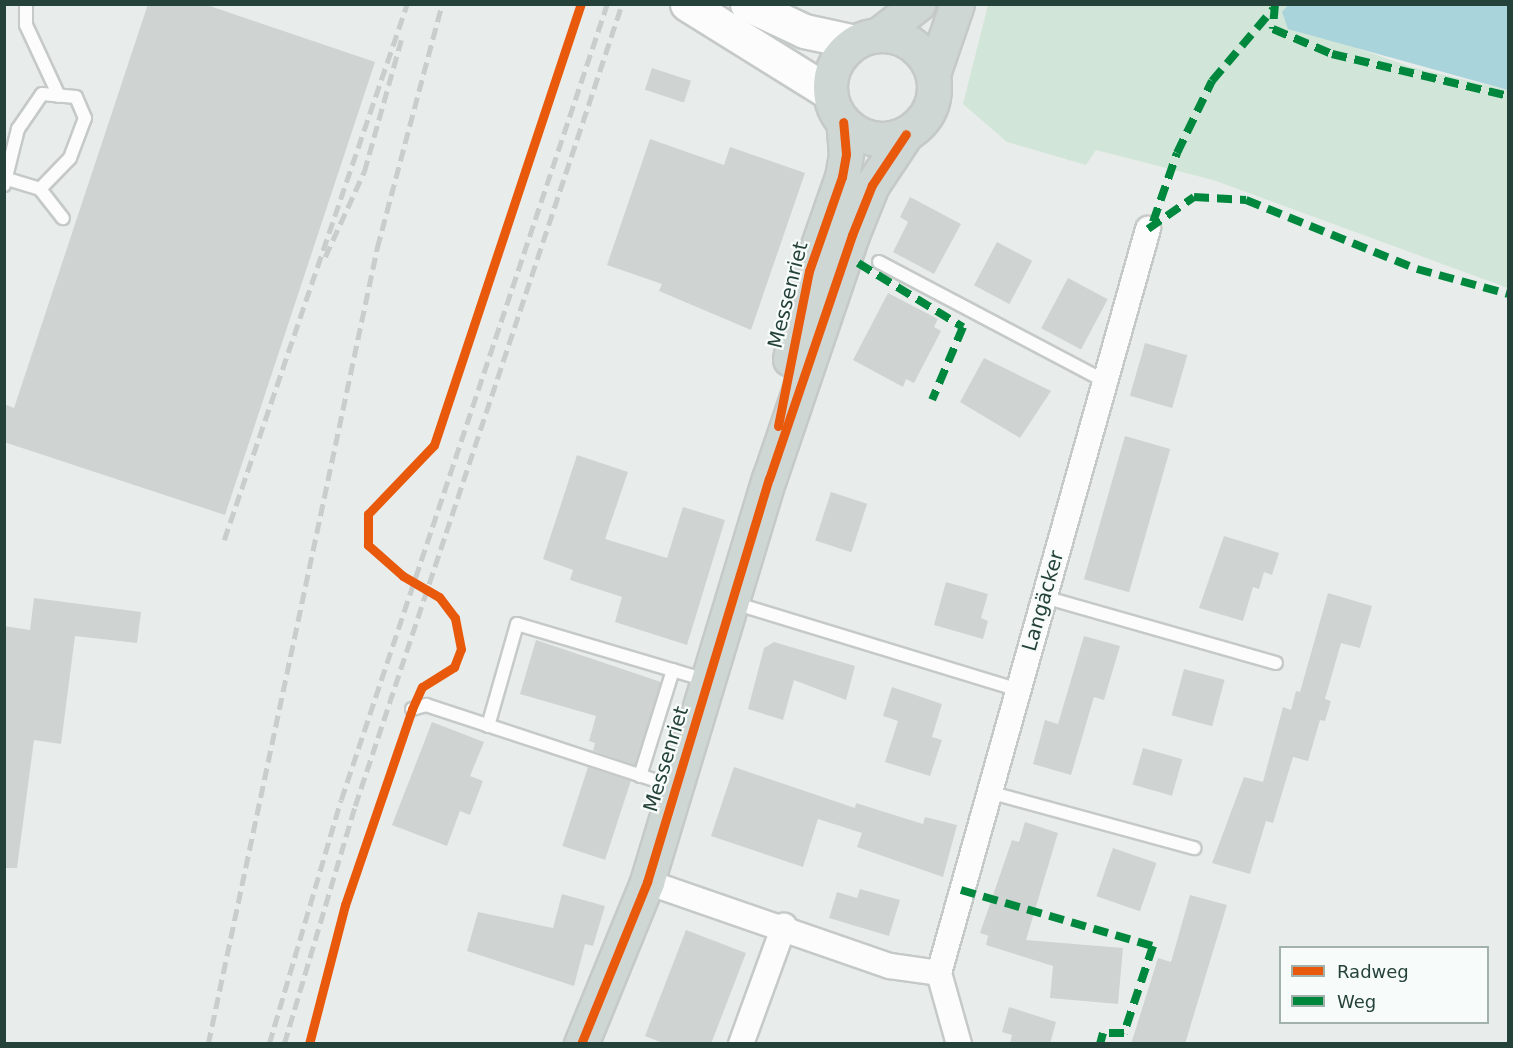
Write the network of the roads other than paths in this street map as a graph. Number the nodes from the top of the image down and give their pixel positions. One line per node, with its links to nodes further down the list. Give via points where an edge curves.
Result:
1 (26, 4): 9 (lane, via 26,26)
2 (687, 4): 8 (main road)
3 (747, 4): 6 (main road, via 804,31)
4 (918, 4): 6 (main road)
5 (957, 4): 7 (main road, Messenriet)
6 (867, 38): 7 (main road, via 893,35 919,49); 8 (main road, via 835,64)
7 (933, 74): 11 (main road, Messenriet, via 933,102 918,126)
8 (830, 93): 10 (main road, Messenriet)
9 (59, 96): 12 (lane, via 42,94 18,129); 13 (lane, via 76,97 85,118 70,158)
10 (843, 122): 11 (main road, via 871,139); 17 (main road, Messenriet, via 846,154 842,177 809,271)
11 (906, 134): 17 (main road, Messenriet, via 872,185)
12 (5, 180): 13 (lane)
13 (40, 189): 14 (lane)
14 (63, 218)
15 (1148, 229): 18 (street, Langäcker)
16 (879, 262): 18 (lane)
17 (804, 341): 20 (main road, Messenriet)
18 (1107, 382): 19 (street, Langäcker)
19 (1044, 597): 21 (lane); 24 (street, Langäcker)
20 (735, 603): 23 (main road, Messenriet); 24 (lane)
21 (1276, 663)
22 (673, 670): 23 (lane); 26 (lane, via 517,624); 27 (lane)
23 (710, 681): 28 (main road, Messenriet)
24 (1018, 690): 29 (street, Langäcker)
25 (412, 709): 26 (lane, via 426,705)
26 (488, 726): 27 (lane)
27 (640, 776): 28 (lane)
28 (676, 787): 31 (main road, Messenriet)
29 (989, 792): 30 (lane); 33 (street, Langäcker)
30 (1194, 848)
31 (647, 882): 32 (street); 34 (main road, Messenriet)
32 (784, 926): 33 (street, via 890,966); 35 (street)
33 (939, 973): 36 (street)
34 (580, 1044)
35 (741, 1044)
36 (958, 1044)

